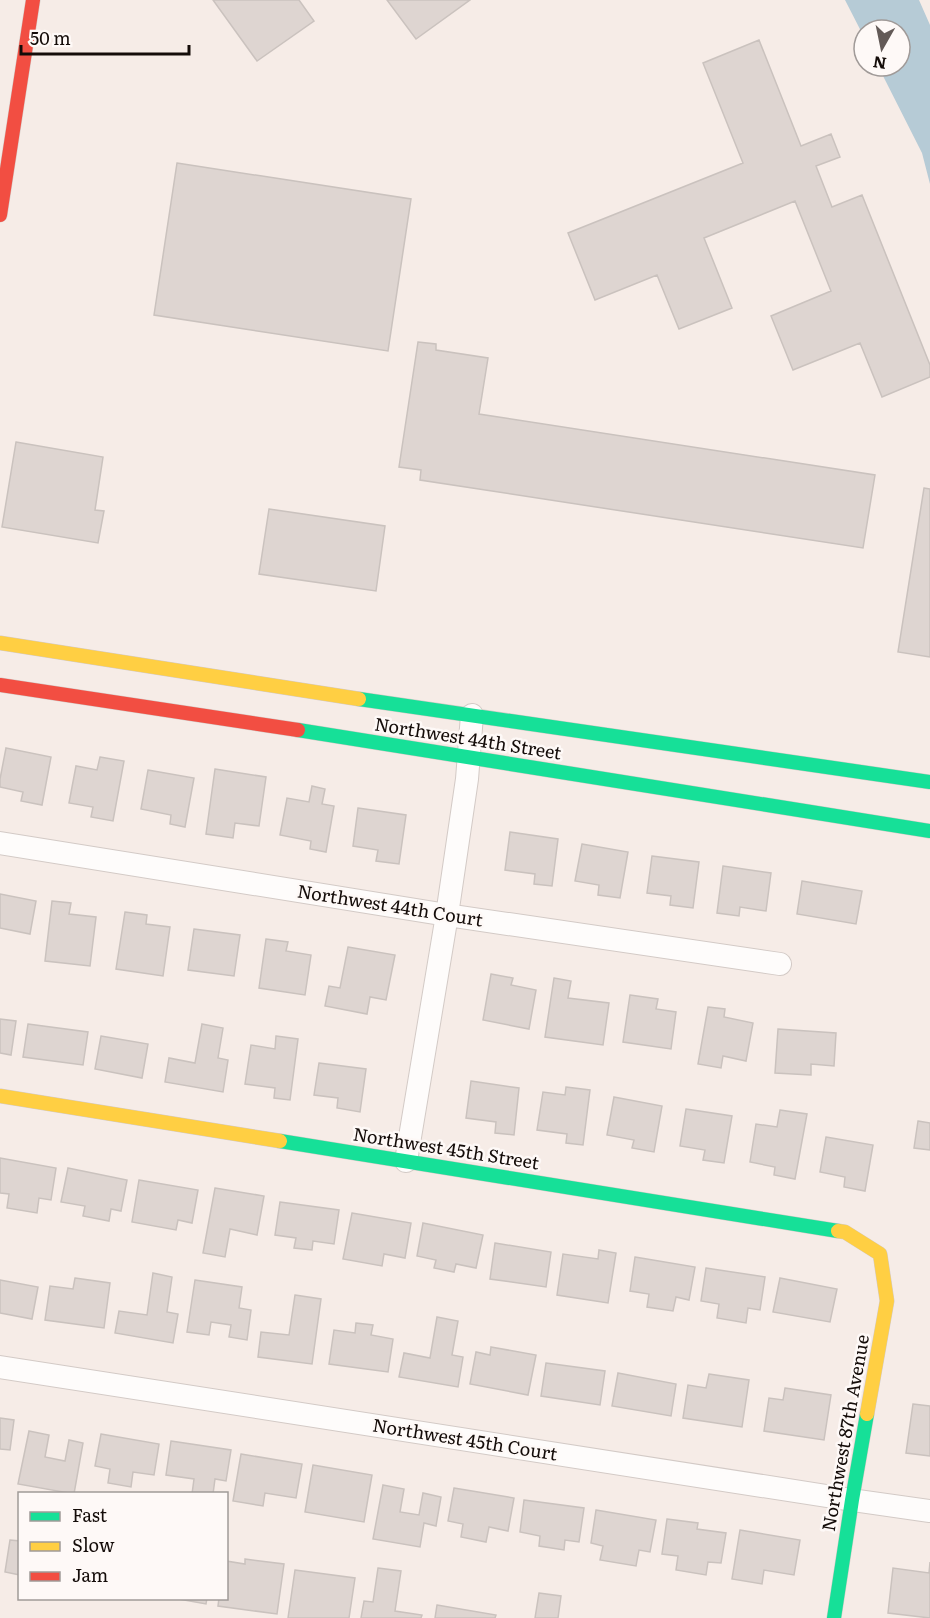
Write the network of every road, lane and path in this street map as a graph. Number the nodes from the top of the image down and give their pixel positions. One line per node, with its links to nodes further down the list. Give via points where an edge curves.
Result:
1 (33, 0): 2 (street)
2 (0, 215)
3 (0, 643): 5 (street, Northwest 44th Street)
4 (0, 685): 6 (street, Northwest 44th Street)
5 (472, 715): 6 (street); 7 (street, Northwest 44th Street)
6 (469, 757): 8 (street, Northwest 44th Street); 10 (street)
7 (930, 782)
8 (930, 831)
9 (0, 843): 10 (street, Northwest 44th Court)
10 (447, 915): 11 (street, Northwest 44th Court); 13 (street)
11 (780, 964)
12 (0, 1096): 13 (street, Northwest 45th Street)
13 (406, 1161): 14 (street, Northwest 45th Street, via 845,1232)
14 (880, 1254): 16 (street, Northwest 87th Avenue, via 887,1301)
15 (0, 1367): 16 (street, Northwest 45th Court)
16 (852, 1500): 17 (street, Northwest 45th Court); 18 (street, Northwest 87th Avenue)
17 (930, 1511)
18 (834, 1618)

